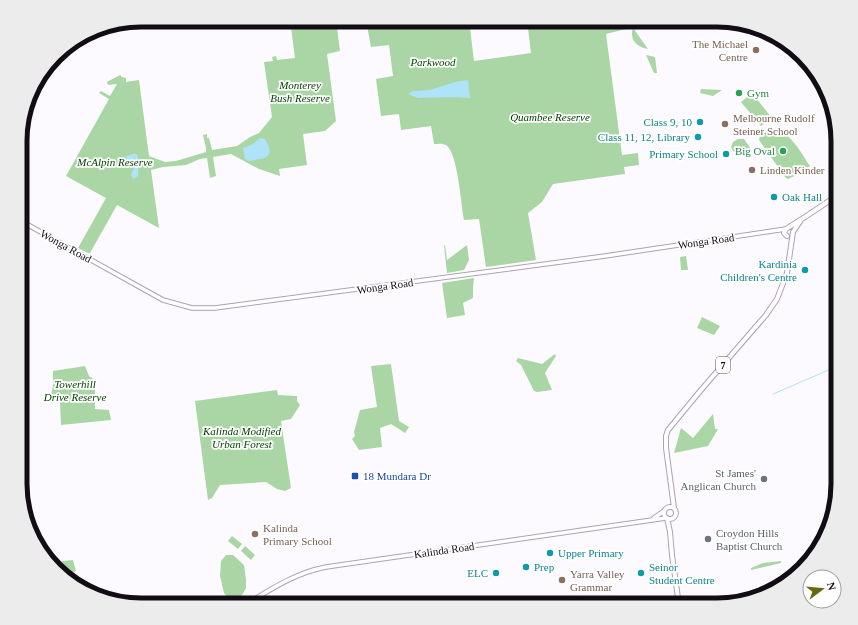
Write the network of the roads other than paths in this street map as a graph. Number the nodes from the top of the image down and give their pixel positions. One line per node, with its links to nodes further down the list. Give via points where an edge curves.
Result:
1 (831, 200): 2 (main road, Wonga Road / 7)
2 (801, 220): 4 (main road, Wonga Road / 7); 5 (main road, Wonga Road / 7)
3 (27, 224): 4 (main road, Wonga Road, via 163,300 186,307 207,309)
4 (786, 231): 5 (main road); 5 (main road, via 791,228); 6 (main road, 7)
5 (793, 233): 6 (main road, 7)
6 (789, 251): 7 (main road, 7, via 785,281 773,306 672,424 666,436)
7 (671, 493): 8 (main road, 7); 9 (main road, 7)
8 (674, 508): 9 (main road); 12 (main road, 7)
9 (666, 510): 11 (main road, 7); 13 (main road, Kalinda Road)
10 (661, 518): 11 (main road, Kalinda Road); 13 (main road, Kalinda Road); 14 (main road, via 666,522)
11 (667, 518): 12 (main road); 14 (main road, 7)
12 (674, 518): 14 (main road, 7)
13 (652, 520): 15 (main road, Kalinda Road, via 319,568 288,580)
14 (670, 532): 16 (main road, 7)
15 (256, 598)
16 (678, 598)

